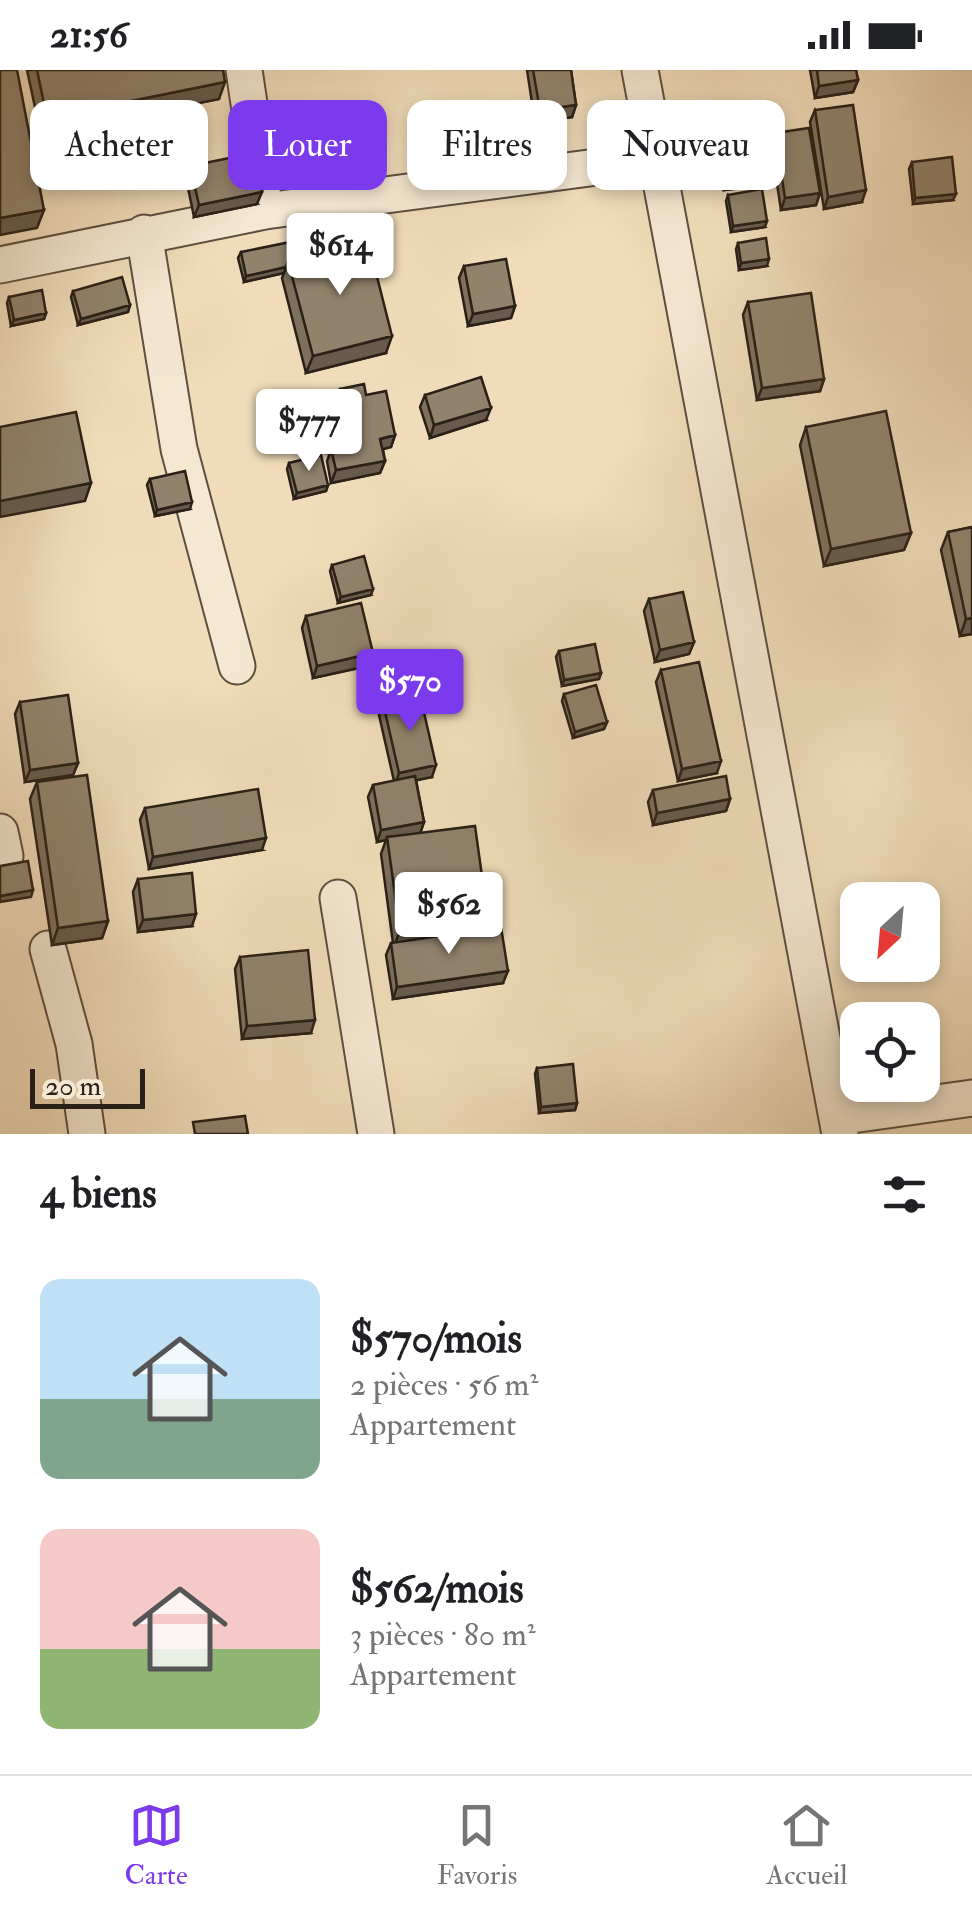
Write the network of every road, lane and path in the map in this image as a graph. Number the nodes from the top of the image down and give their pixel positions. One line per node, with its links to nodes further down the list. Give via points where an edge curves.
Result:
1 (244, 70): 6 (street)
2 (640, 70): 3 (street)
3 (646, 100)
4 (587, 168): 6 (street)
5 (663, 190): 13 (street)
6 (265, 210): 7 (street)
7 (144, 234): 8 (street); 9 (street, via 179,449)
8 (0, 265)
9 (237, 666)
10 (338, 898): 15 (street)
11 (48, 949): 14 (street, via 74,1044)
12 (972, 1098): 13 (street)
13 (838, 1126)
14 (88, 1134)
15 (376, 1134)

